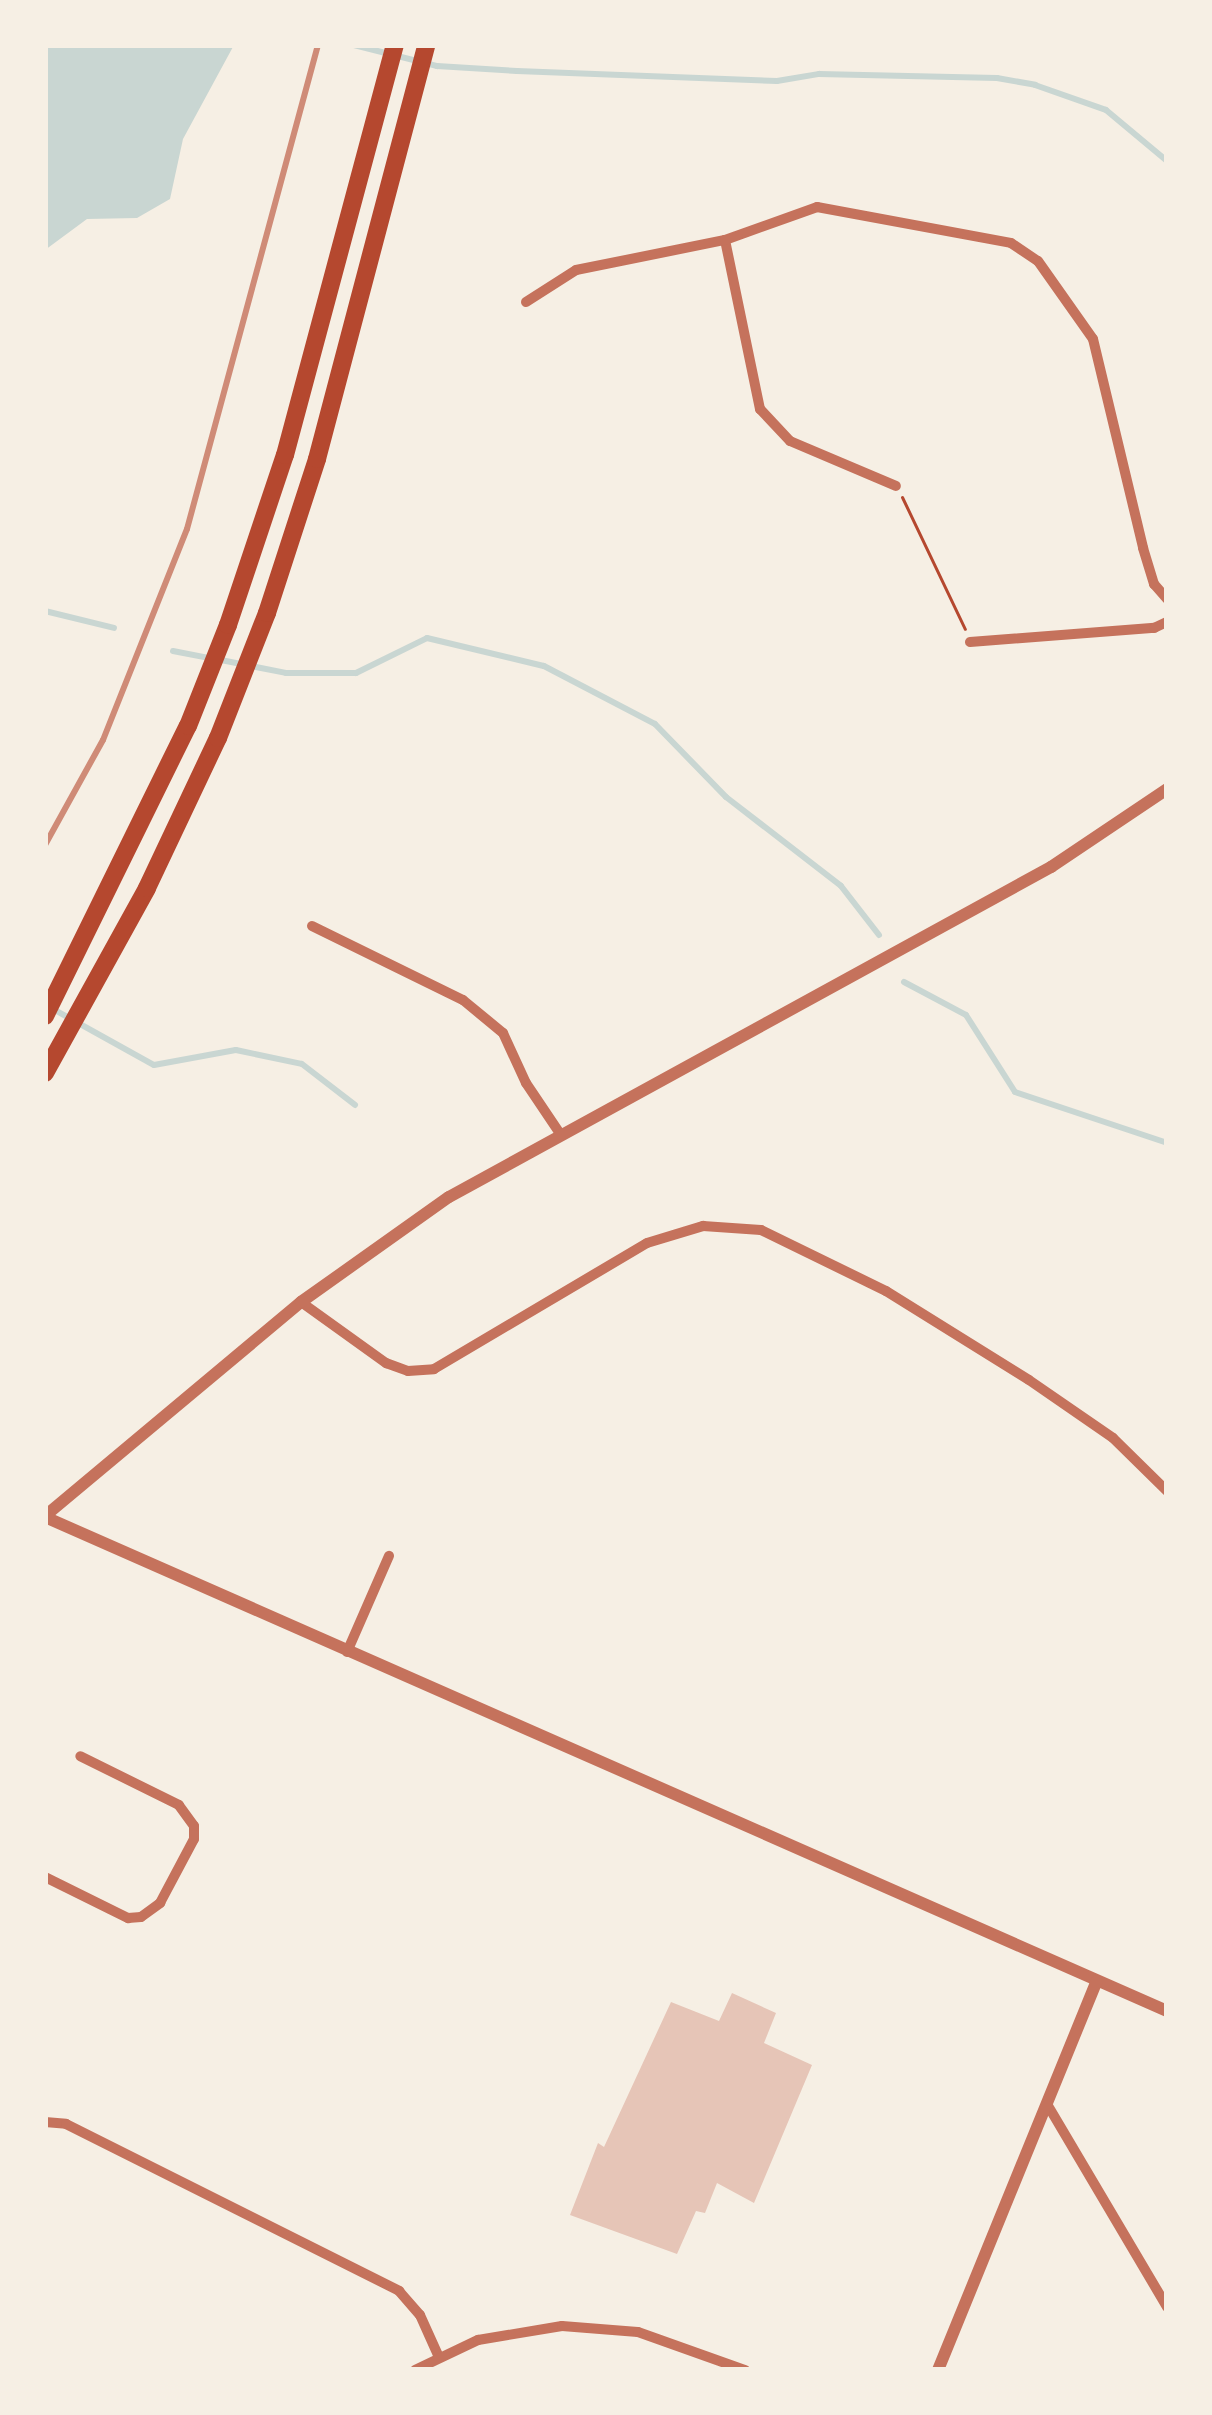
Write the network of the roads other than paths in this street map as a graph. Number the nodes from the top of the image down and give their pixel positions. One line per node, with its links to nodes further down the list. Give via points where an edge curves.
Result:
1 (395, 45): 11 (highway, via 285,455 236,601 188,726)
2 (427, 45): 12 (highway, via 317,459 267,614 218,738)
3 (725, 240): 4 (street, via 576,270); 5 (street, via 760,409 790,441); 6 (street, via 818,207 1011,243 1038,261 1093,339 1143,548)
4 (526, 302)
5 (896, 486)
6 (1167, 599)
7 (1167, 622): 8 (street)
8 (970, 642)
9 (1167, 789): 13 (street, via 1051,867)
10 (312, 926): 13 (street, via 463,1000 503,1033)
11 (45, 1016)
12 (45, 1073)
13 (561, 1136): 14 (street, via 449,1198)
14 (301, 1301): 15 (street, via 386,1363 434,1369 647,1243 703,1226 760,1231 886,1291 1029,1380 1113,1438); 16 (street)
15 (1167, 1491)
16 (45, 1516): 18 (street)
17 (389, 1556): 18 (street)
18 (347, 1652): 21 (street)
19 (80, 1756): 20 (street, via 178,1805 194,1839 160,1903 141,1917)
20 (45, 1877)
21 (1097, 1981): 22 (street); 23 (street)
22 (1167, 2011)
23 (1047, 2104): 25 (street); 29 (street)
24 (45, 2122): 26 (street, via 66,2124 399,2291)
25 (1167, 2307)
26 (438, 2355): 27 (street); 28 (street, via 518,2330 602,2327)
27 (415, 2370)
28 (746, 2370)
29 (938, 2370)

